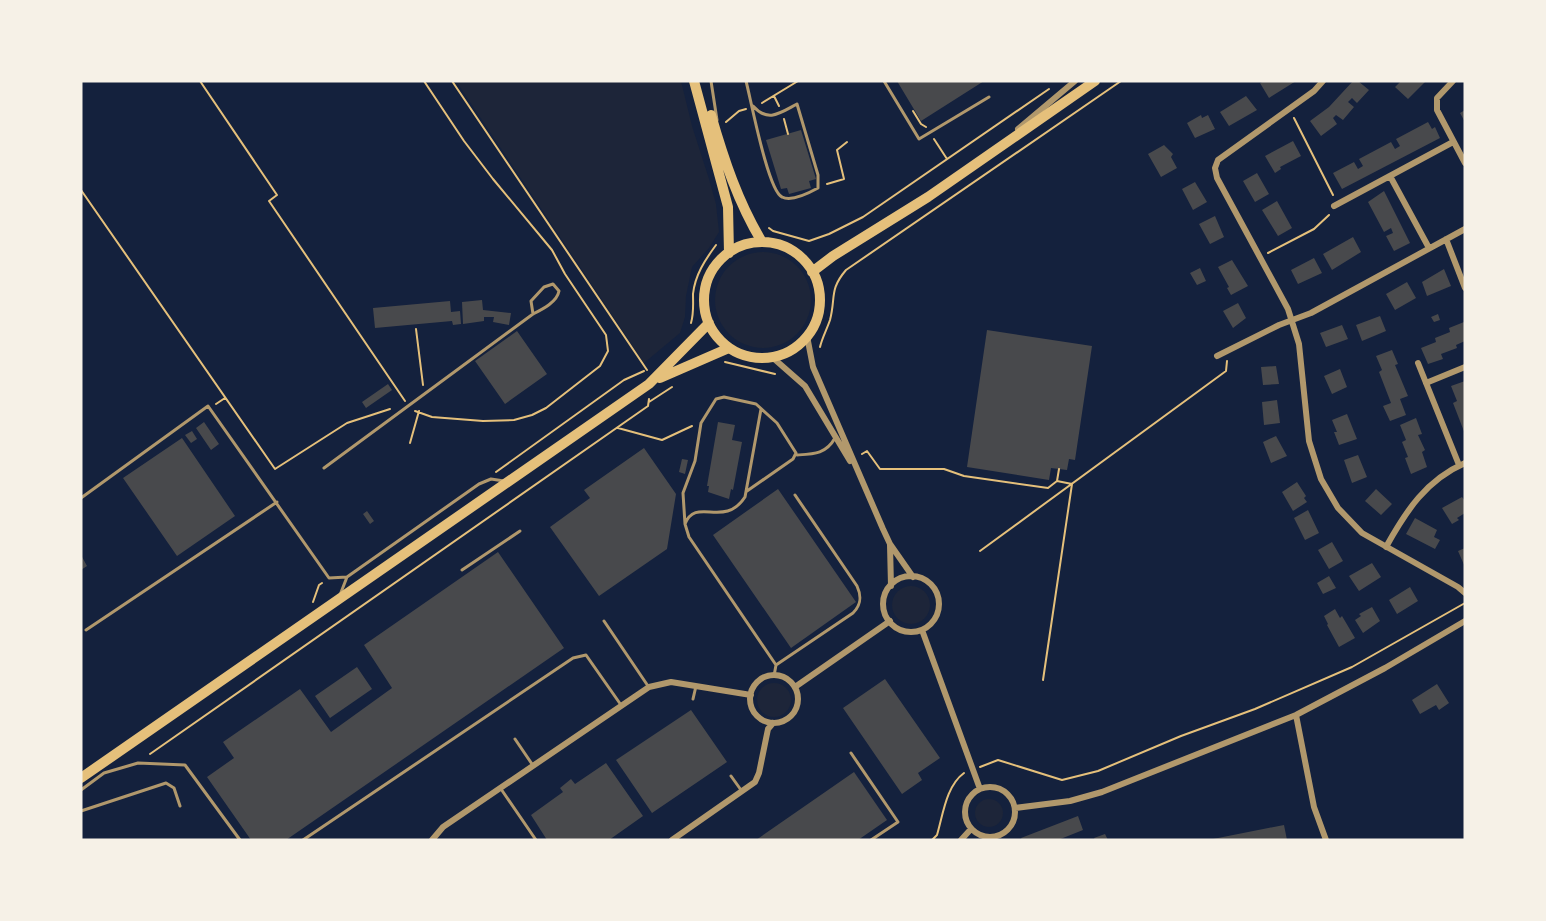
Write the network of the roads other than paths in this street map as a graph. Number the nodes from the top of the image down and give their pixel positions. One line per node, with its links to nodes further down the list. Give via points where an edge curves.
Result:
1 (694, 81): 22 (main road, via 728,207)
2 (702, 81): 13 (main road)
3 (711, 81): 13 (lane)
4 (746, 81): 11 (lane)
5 (884, 81): 10 (lane, via 920,139)
6 (1075, 81): 14 (street)
7 (1095, 81): 14 (main road)
8 (1323, 81): 26 (street, via 1218,160 1215,168)
9 (1453, 81): 12 (street, via 1437,98 1437,110)
10 (989, 97)
11 (753, 106): 11 (lane, via 768,116 797,104 818,176 818,186 813,190 793,198 780,196 760,141)
12 (1453, 142): 15 (street); 16 (street)
13 (720, 146): 20 (main road, via 740,202)
14 (988, 155): 23 (main road)
15 (1465, 163)
16 (1390, 176): 17 (street); 21 (street)
17 (1334, 206)
18 (1465, 229): 19 (street)
19 (1446, 239): 21 (street); 24 (street)
20 (762, 242): 22 (main road); 23 (main road, via 791,250)
21 (1429, 248): 26 (street, via 1311,313)
22 (729, 253): 27 (main road, via 714,266 706,284 704,304)
23 (812, 272): 28 (main road, via 819,288 820,305)
24 (1465, 288)
25 (533, 314): 25 (lane, via 558,297 559,291 553,284 544,287 531,301); 40 (lane)
26 (1291, 320): 30 (street); 50 (street, via 1299,344 1309,441 1321,479 1338,508 1354,525)
27 (709, 323): 29 (main road); 34 (main road)
28 (807, 336): 31 (main road, via 791,350); 41 (street, via 813,367)
29 (729, 348): 31 (main road, via 742,355); 34 (main road)
30 (1216, 356)
31 (772, 357): 37 (street, via 805,386)
32 (1418, 363): 35 (street)
33 (1465, 367): 35 (street)
34 (652, 382): 42 (main road)
35 (1426, 383): 39 (street)
36 (761, 409): 38 (lane, via 777,423); 43 (lane); 47 (lane, via 756,404 724,397 710,406 700,427 683,493)
37 (836, 437): 38 (lane, via 819,453); 41 (street)
38 (796, 455): 43 (lane)
39 (1462, 464): 50 (street, via 1420,494)
40 (324, 468)
41 (862, 479): 49 (street)
42 (508, 482): 52 (lane, via 491,479 479,484); 56 (main road)
43 (747, 491): 47 (lane, via 732,510 719,514 693,512)
44 (795, 495): 62 (lane, via 857,586 861,600 853,613)
45 (81, 498): 46 (lane, via 208,406)
46 (277, 502): 52 (lane, via 329,578); 60 (lane)
47 (685, 524): 62 (lane, via 689,537)
48 (520, 531): 51 (lane)
49 (890, 544): 53 (street); 54 (street)
50 (1386, 547): 55 (street)
51 (462, 570)
52 (347, 577): 56 (lane)
53 (913, 577): 54 (street); 61 (street, via 933,587 939,601 934,621)
54 (891, 586): 58 (street, via 884,604)
55 (1465, 593)
56 (338, 599): 76 (main road)
57 (604, 621): 65 (lane)
58 (890, 621): 61 (street, via 905,631); 66 (street)
59 (1465, 621): 70 (street)
60 (86, 630)
61 (922, 630): 78 (street)
62 (776, 665): 63 (lane)
63 (774, 676): 66 (street, via 786,678); 67 (street, via 759,682)
64 (696, 686): 65 (street, via 671,682); 67 (street); 68 (lane)
65 (649, 687): 69 (street)
66 (795, 687): 71 (street, via 798,700 794,713 785,721)
67 (751, 695): 71 (street, via 756,714)
68 (693, 699)
69 (621, 706): 74 (street); 86 (lane, via 586,655 573,658)
70 (1296, 715): 82 (street, via 1102,792 1070,801); 92 (street, via 1314,807)
71 (773, 723): 80 (street, via 768,729 758,778)
72 (515, 739): 74 (lane)
73 (851, 753): 90 (lane, via 898,822)
74 (533, 766): 77 (street)
75 (731, 776): 80 (lane)
76 (81, 778)
77 (500, 788): 87 (street, via 443,827); 88 (lane)
78 (980, 789): 82 (street, via 1002,790); 84 (street, via 966,804 964,815)
79 (81, 790): 85 (lane, via 104,773 138,763 185,765)
80 (742, 792): 89 (street)
81 (180, 806): 83 (lane, via 174,788 166,783)
82 (1015, 808): 84 (street, via 1012,824 1001,835 985,837)
83 (81, 811)
84 (971, 829): 91 (street)
85 (240, 840)
86 (303, 840)
87 (432, 840)
88 (536, 840)
89 (672, 840)
90 (871, 840)
91 (961, 840)
92 (1326, 840)

